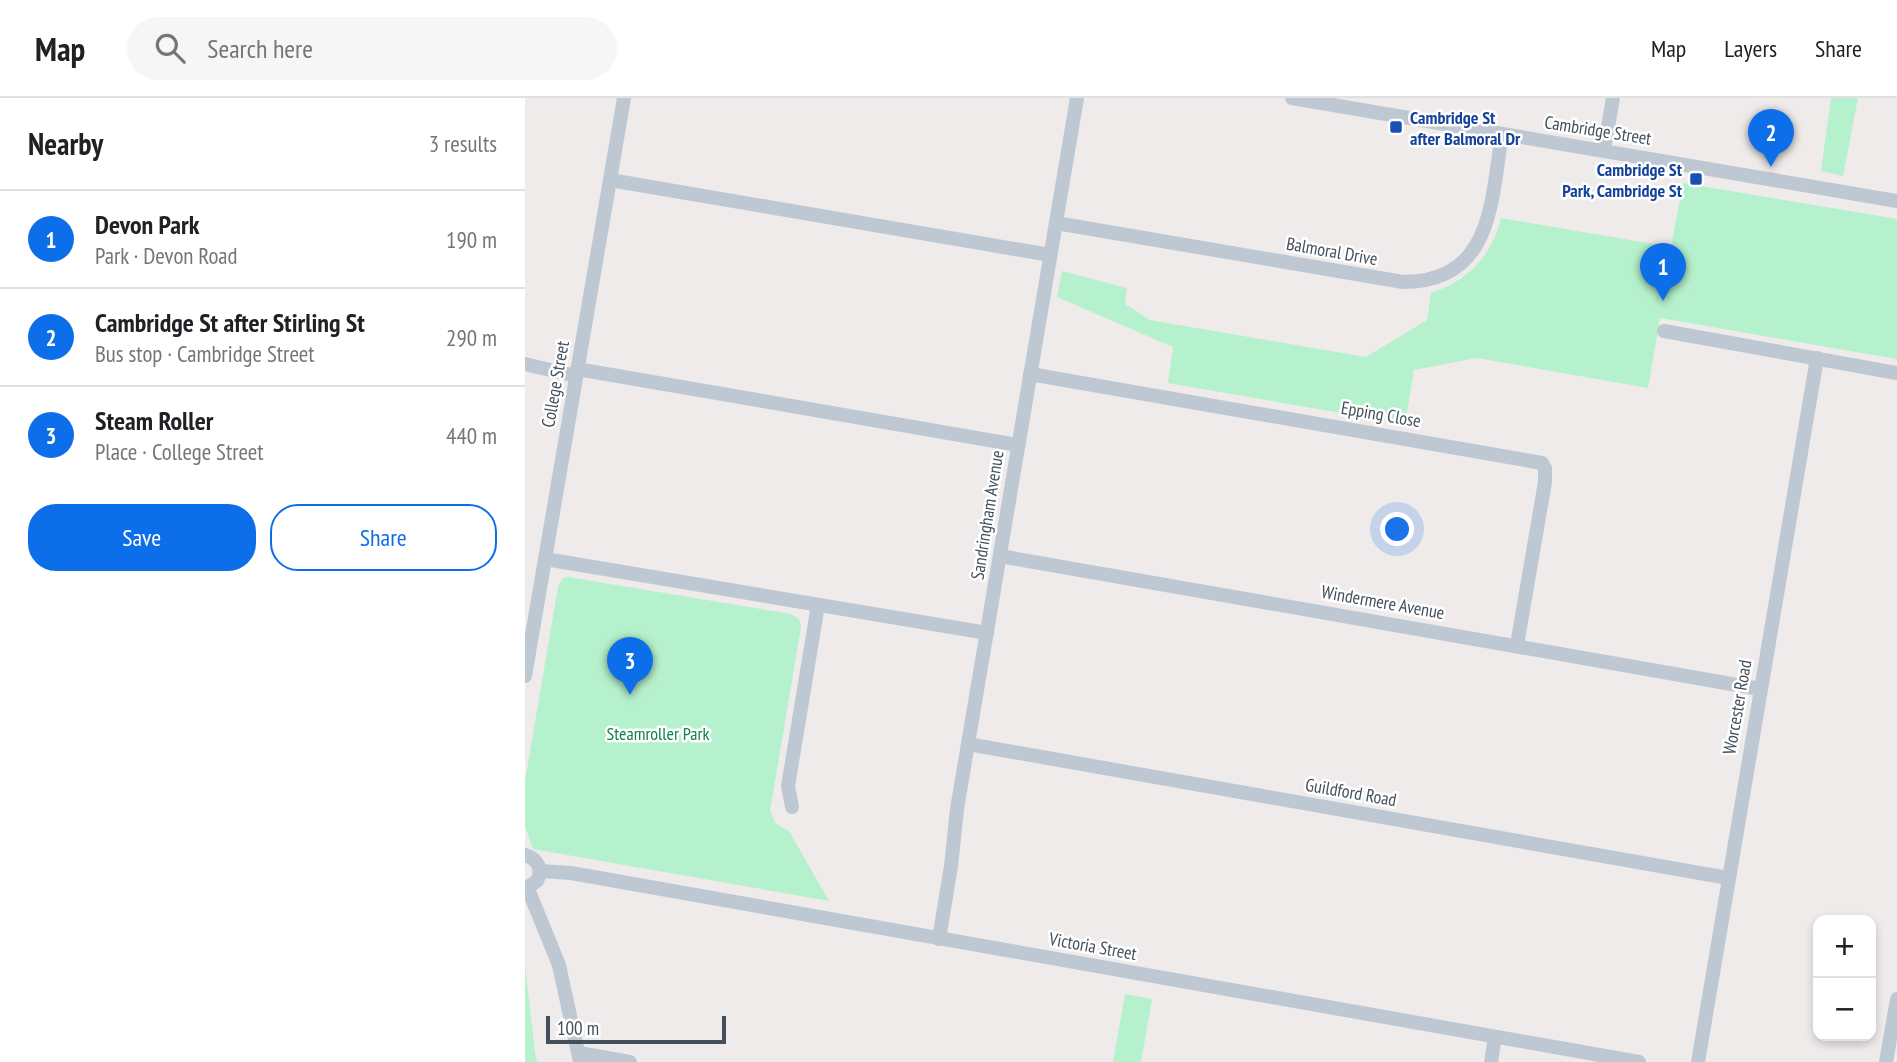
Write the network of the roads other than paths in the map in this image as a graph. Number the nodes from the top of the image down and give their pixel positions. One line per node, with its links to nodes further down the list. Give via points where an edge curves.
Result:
1 (624, 98): 7 (street, College Street)
2 (1077, 98): 9 (street, Sandringham Avenue)
3 (1292, 98): 5 (street, Cambridge Street)
4 (1613, 98): 6 (street)
5 (1503, 134): 6 (street, Cambridge Street); 9 (street, Balmoral Drive, via 1489,216 1478,244 1455,268 1425,281 1403,282)
6 (1604, 150): 8 (street, Cambridge Street)
7 (610, 180): 10 (street); 14 (street, College Street)
8 (1897, 201)
9 (1056, 223): 10 (street, Sandringham Avenue)
10 (1050, 255): 16 (street, Sandringham Avenue)
11 (1664, 331): 12 (street)
12 (1817, 358): 15 (street); 24 (street, Worcester Road)
13 (525, 364): 14 (street)
14 (576, 372): 17 (street); 19 (street, College Street)
15 (1897, 373)
16 (1030, 374): 17 (street, Sandringham Avenue); 22 (street, Epping Close, via 1542,463 1545,482)
17 (1018, 445): 18 (street, Sandringham Avenue)
18 (1000, 556): 21 (street, Sandringham Avenue); 22 (street, Windermere Avenue)
19 (545, 559): 20 (street); 23 (street, College Street)
20 (818, 605): 21 (street); 26 (street, via 788,786)
21 (987, 633): 25 (street, Sandringham Avenue)
22 (1517, 645): 24 (street, Windermere Avenue)
23 (525, 676)
24 (1760, 689): 29 (street, Worcester Road)
25 (968, 744): 29 (street, Guildford Road); 31 (street, Sandringham Avenue)
26 (792, 807)
27 (525, 855): 28 (street, via 535,860)
28 (540, 870): 30 (street, via 537,881); 31 (street, Victoria Street)
29 (1728, 878): 38 (street, Worcester Road)
30 (527, 889): 34 (street, via 559,965)
31 (939, 939): 33 (street, Victoria Street)
32 (1897, 999): 39 (street)
33 (1496, 1037): 36 (street); 37 (street, Victoria Street)
34 (579, 1058): 35 (street)
35 (630, 1062)
36 (1491, 1062)
37 (1639, 1062)
38 (1698, 1062)
39 (1886, 1062)

